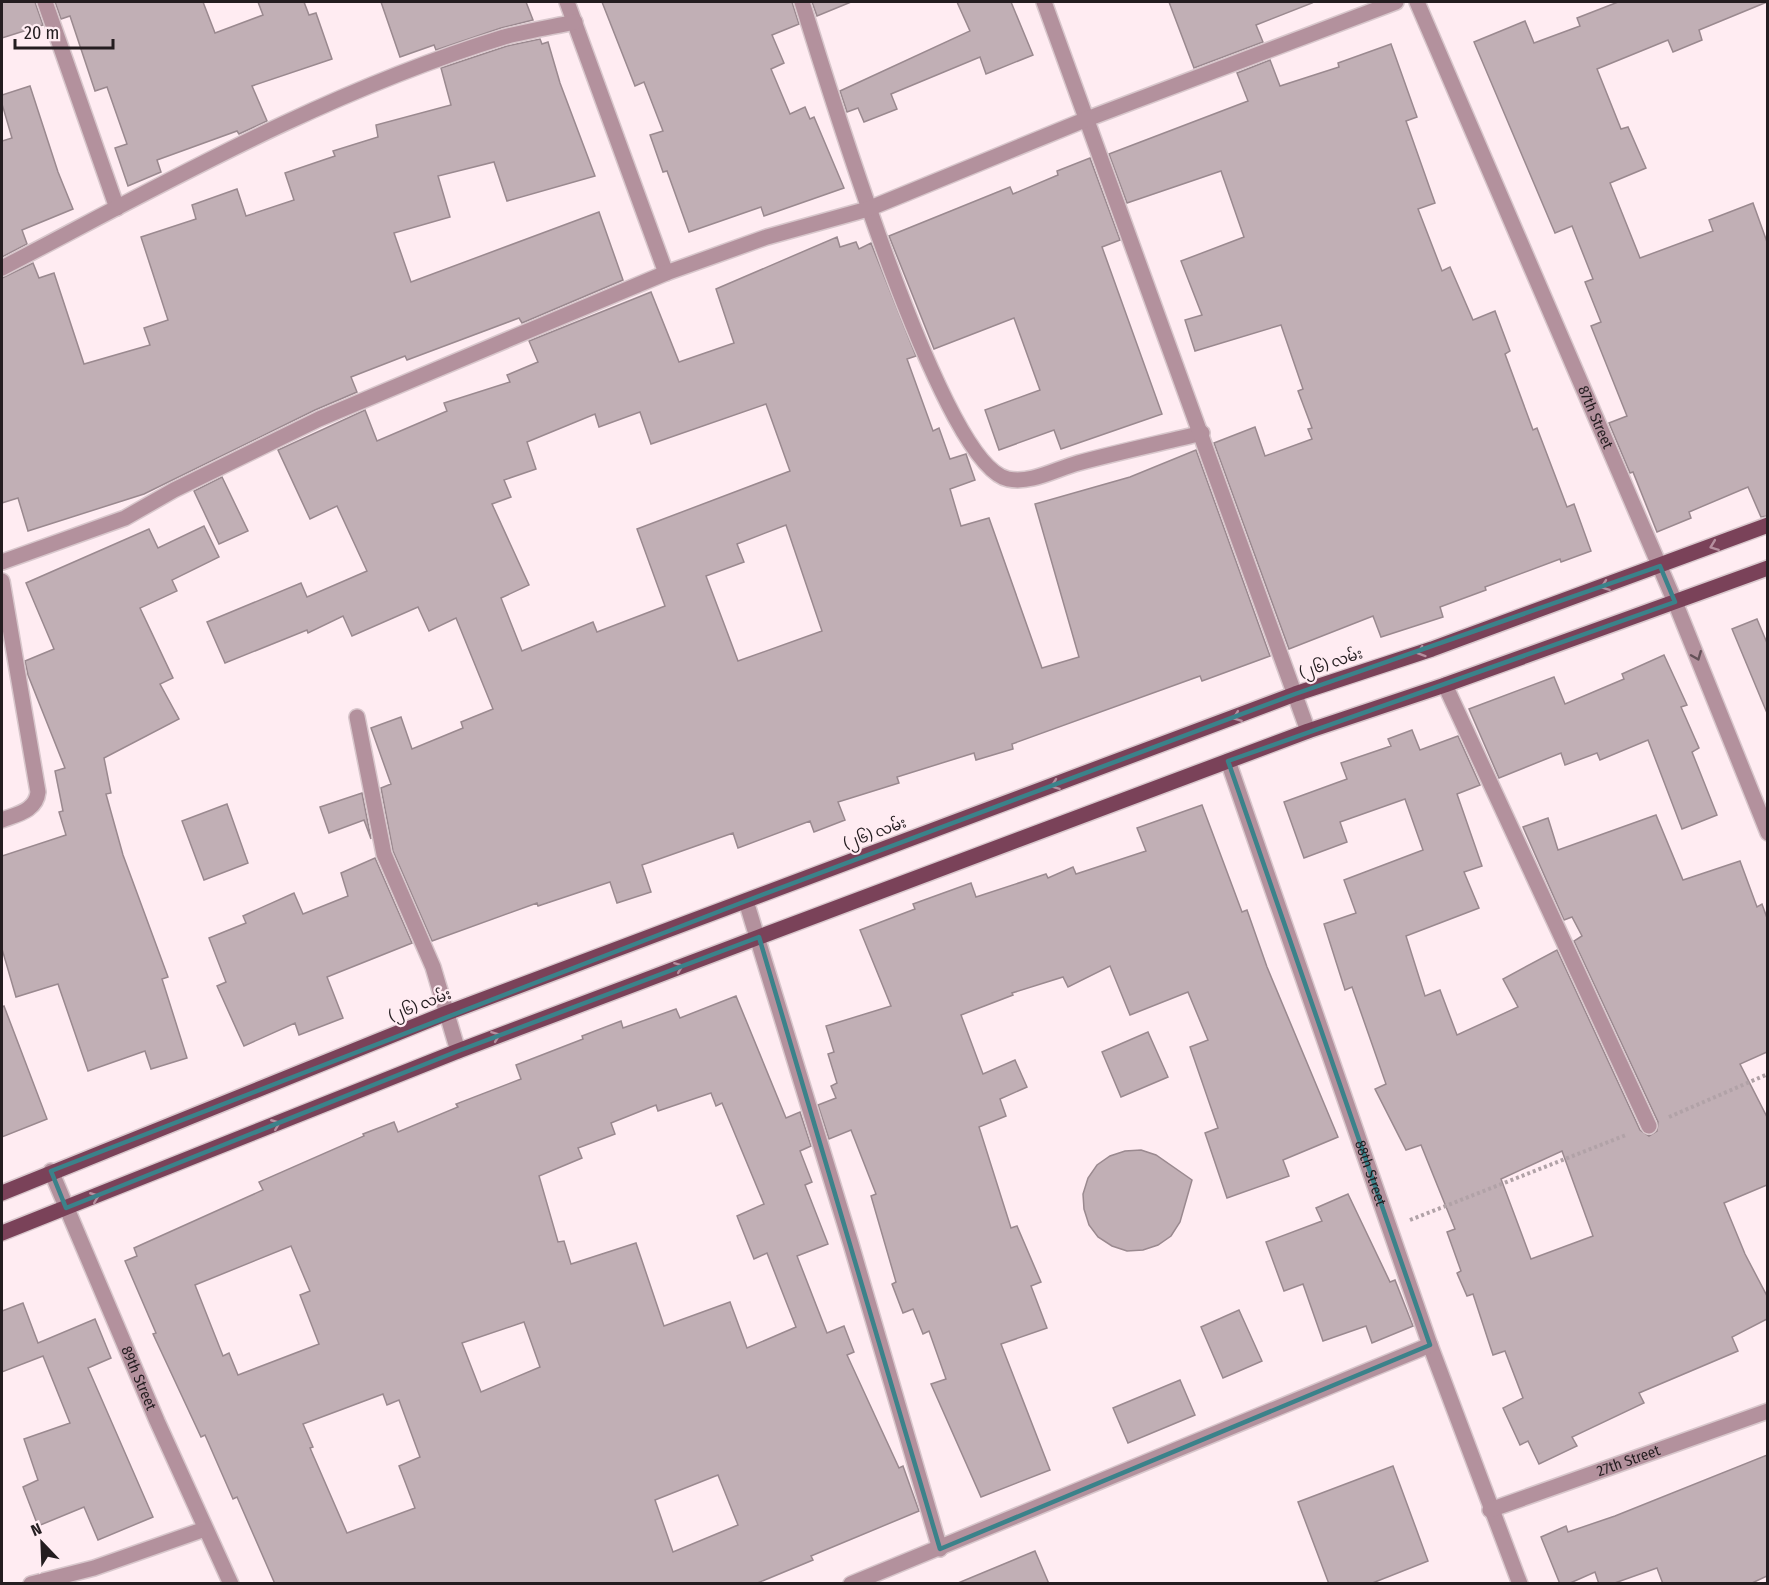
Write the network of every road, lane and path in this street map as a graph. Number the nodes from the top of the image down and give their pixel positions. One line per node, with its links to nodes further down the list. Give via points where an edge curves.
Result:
1 (45, 2): 9 (street)
2 (567, 2): 7 (street)
3 (802, 2): 10 (street)
4 (1044, 2): 8 (street)
5 (1396, 2): 8 (street)
6 (1418, 2): 16 (street, 87th Street)
7 (574, 22): 9 (street, via 506,37 409,69 307,112); 12 (street)
8 (1087, 119): 10 (street); 13 (street)
9 (117, 208): 11 (street)
10 (868, 209): 12 (street, via 767,237); 13 (street, via 930,367 977,454 991,470 1008,479 1026,479)
11 (2, 268)
12 (666, 273): 15 (street, via 319,419 125,518)
13 (1202, 433): 21 (street)
14 (1767, 525): 16 (main road, (၂၆) လမ်း, one-way to 16)
15 (2, 562)
16 (1660, 566): 19 (street, 87th Street); 21 (main road, (၂၆) လမ်း, one-way to 21)
17 (1767, 567): 19 (main road)
18 (2, 581): 25 (street, via 38,792 31,809)
19 (1675, 602): 20 (main road); 26 (street, 87th Street, one-way to 26)
20 (1445, 685): 23 (main road); 32 (street)
21 (1295, 694): 23 (street); 27 (main road, (၂၆) လမ်း, one-way to 27)
22 (357, 717): 29 (street, via 384,854 433,967)
23 (1308, 731): 24 (main road)
24 (1228, 761): 28 (main road); 36 (street, 88th Street)
25 (2, 820)
26 (1767, 833)
27 (746, 901): 28 (street); 29 (main road, (၂၆) လမ်း)
28 (759, 937): 30 (main road, one-way to 28); 42 (street)
29 (447, 1014): 30 (street); 33 (main road, (၂၆) လမ်း)
30 (458, 1051): 35 (main road, one-way to 30)
31 (1767, 1074): 32 (path)
32 (1649, 1126): 36 (path)
33 (51, 1171): 34 (main road, (၂၆) လမ်း); 35 (street, 89th Street)
34 (2, 1193)
35 (66, 1209): 37 (main road); 41 (street, 89th Street)
36 (1390, 1229): 38 (street, 88th Street)
37 (2, 1233)
38 (1430, 1345): 40 (street, 88th Street); 42 (street)
39 (1767, 1411): 40 (street, 27th Street)
40 (1490, 1510): 46 (street, 88th Street)
41 (205, 1529): 43 (street, via 94,1568); 44 (street, 89th Street)
42 (940, 1549): 45 (street)
43 (31, 1584)
44 (231, 1584)
45 (851, 1584)
46 (1520, 1584)

